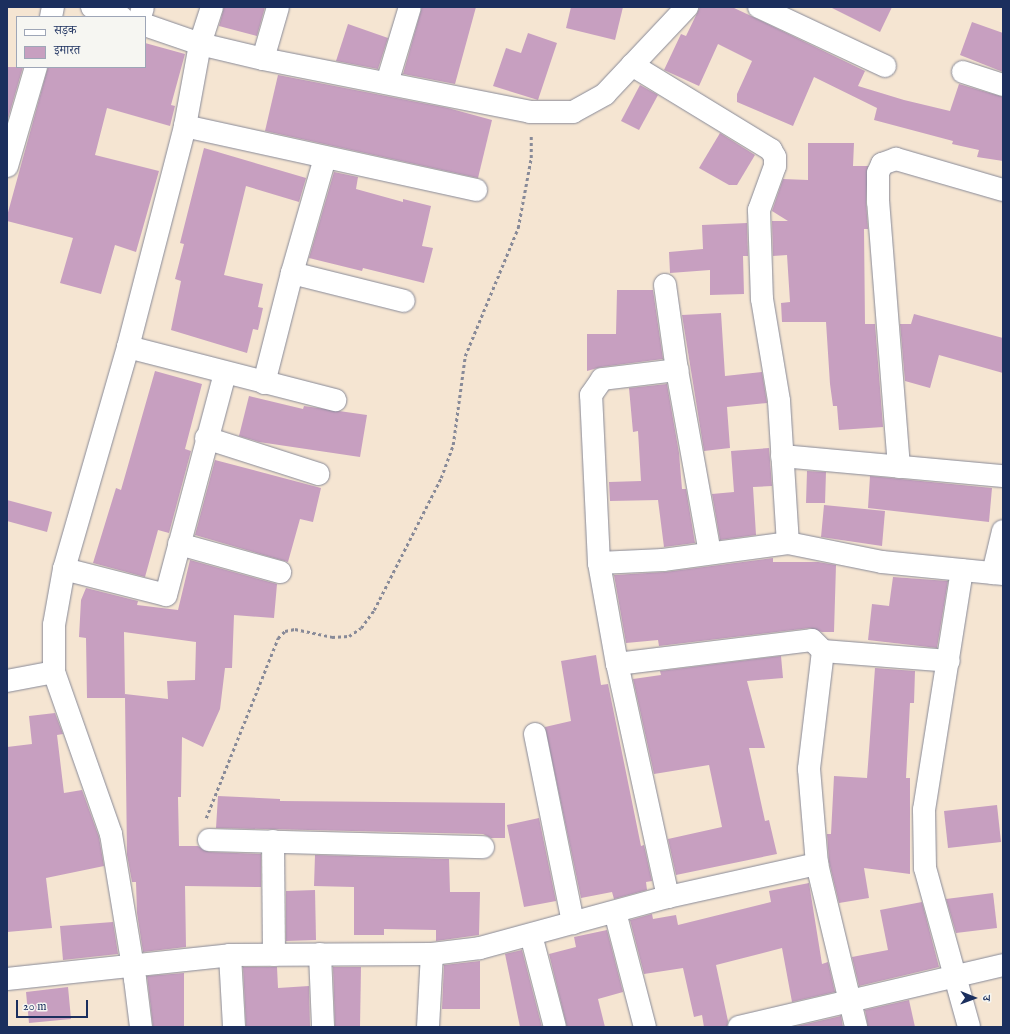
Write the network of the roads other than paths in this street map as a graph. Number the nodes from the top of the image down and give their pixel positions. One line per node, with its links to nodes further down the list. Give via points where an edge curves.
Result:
1 (92, 7): 7 (street)
2 (212, 7): 9 (street)
3 (278, 7): 10 (street)
4 (410, 7): 15 (street)
5 (687, 7): 11 (street)
6 (759, 7): 12 (street)
7 (118, 16)
8 (146, 25): 9 (street)
9 (200, 44): 10 (street); 17 (street)
10 (263, 59): 15 (street)
11 (632, 65): 15 (street, via 605,94 573,112 530,112); 31 (street, via 770,150 775,157 775,166 759,210 762,299 779,401)
12 (885, 66)
13 (36, 68): 19 (street)
14 (963, 72): 16 (street)
15 (387, 83)
16 (1003, 85)
17 (185, 126): 18 (street); 25 (street)
18 (325, 158): 20 (street); 22 (street)
19 (7, 166)
20 (476, 190)
21 (1003, 190): 32 (street, via 896,159 882,164 878,173 878,202)
22 (292, 273): 24 (street); 28 (street)
23 (666, 285): 26 (street)
24 (404, 301)
25 (128, 347): 27 (street); 40 (street)
26 (677, 370): 38 (street); 39 (street, via 602,379 591,395)
27 (225, 373): 28 (street); 30 (street)
28 (264, 383): 29 (street)
29 (335, 400)
30 (206, 438): 33 (street); 37 (street)
31 (782, 456): 32 (street); 36 (street)
32 (899, 467): 34 (street)
33 (318, 474)
34 (1003, 476)
35 (1003, 531): 43 (street)
36 (788, 543): 38 (street); 41 (street, via 882,562)
37 (178, 544): 40 (street, via 166,595); 42 (street)
38 (710, 553): 39 (street, via 663,560)
39 (600, 563): 46 (street)
40 (64, 569): 47 (street, via 54,625)
41 (962, 570): 43 (street); 45 (street)
42 (280, 572)
43 (998, 574)
44 (823, 651): 45 (street); 46 (street, via 812,640); 53 (street, via 809,769)
45 (950, 661): 64 (street, via 924,810 926,868)
46 (617, 664): 54 (street)
47 (54, 672): 48 (street); 62 (street, via 111,834)
48 (7, 681)
49 (534, 734): 56 (street)
50 (209, 840): 51 (street)
51 (273, 841): 52 (street); 61 (street)
52 (483, 847)
53 (817, 864): 54 (street); 66 (street)
54 (668, 897): 55 (street)
55 (615, 912): 56 (street); 73 (street)
56 (573, 923): 57 (street)
57 (531, 935): 59 (street, via 480,948); 72 (street)
58 (320, 954): 59 (street); 61 (street); 70 (street)
59 (432, 954): 71 (street)
60 (230, 955): 61 (street); 62 (street); 69 (street)
61 (274, 955)
62 (133, 965): 65 (street); 68 (street)
63 (1003, 965): 64 (street)
64 (954, 978): 66 (street); 75 (street)
65 (7, 979)
66 (850, 1001): 67 (street); 74 (street)
67 (750, 1026)
68 (141, 1027)
69 (234, 1027)
70 (323, 1027)
71 (428, 1027)
72 (555, 1027)
73 (645, 1027)
74 (856, 1027)
75 (969, 1027)

